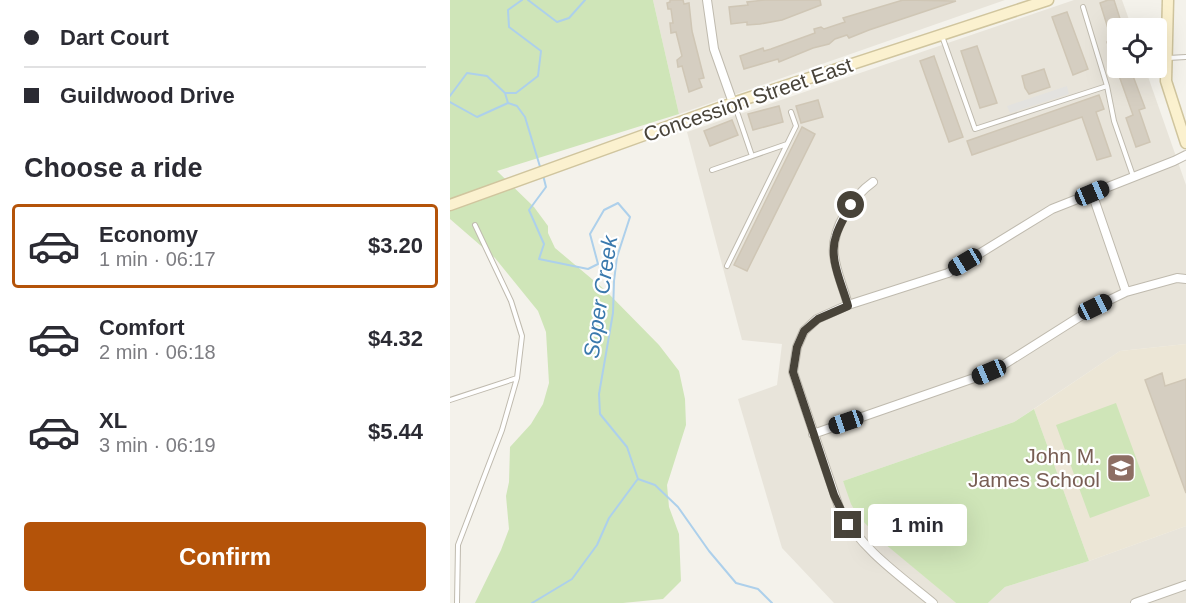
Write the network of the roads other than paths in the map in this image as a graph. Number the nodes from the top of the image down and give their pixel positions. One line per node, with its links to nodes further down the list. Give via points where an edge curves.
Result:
1 (707, 0): 11 (street, via 714,49)
2 (1048, 0): 6 (street, Concession Street East)
3 (1168, 0): 5 (street)
4 (1083, 7): 10 (lane)
5 (1167, 29)
6 (942, 36): 10 (lane, via 975,129); 11 (street, Concession Street East)
7 (1186, 57): 8 (lane)
8 (1167, 58)
9 (1166, 78): 13 (street)
10 (1107, 86): 18 (lane)
11 (733, 102): 16 (lane); 21 (street, Concession Street East)
12 (790, 112): 14 (lane, via 796,126)
13 (1186, 143)
14 (787, 144): 16 (lane); 23 (lane)
15 (1186, 155): 18 (street)
16 (752, 156): 17 (lane)
17 (712, 170)
18 (1133, 177): 20 (street)
19 (873, 182): 26 (street, via 860,191 851,205 833,247)
20 (1092, 193): 25 (street); 26 (street, via 1052,209 948,273)
21 (450, 205)
22 (475, 225): 27 (lane, via 511,301 522,336)
23 (727, 266)
24 (1186, 279): 25 (street)
25 (1126, 292): 29 (street, via 1000,367)
26 (848, 306): 29 (street, via 818,319 804,331 797,347 793,372)
27 (517, 378): 28 (lane); 31 (lane, via 502,430 458,545)
28 (450, 400)
29 (813, 434): 32 (street, via 848,525 870,550)
30 (1186, 585): 33 (street)
31 (458, 603)
32 (933, 603)
33 (1135, 603)

